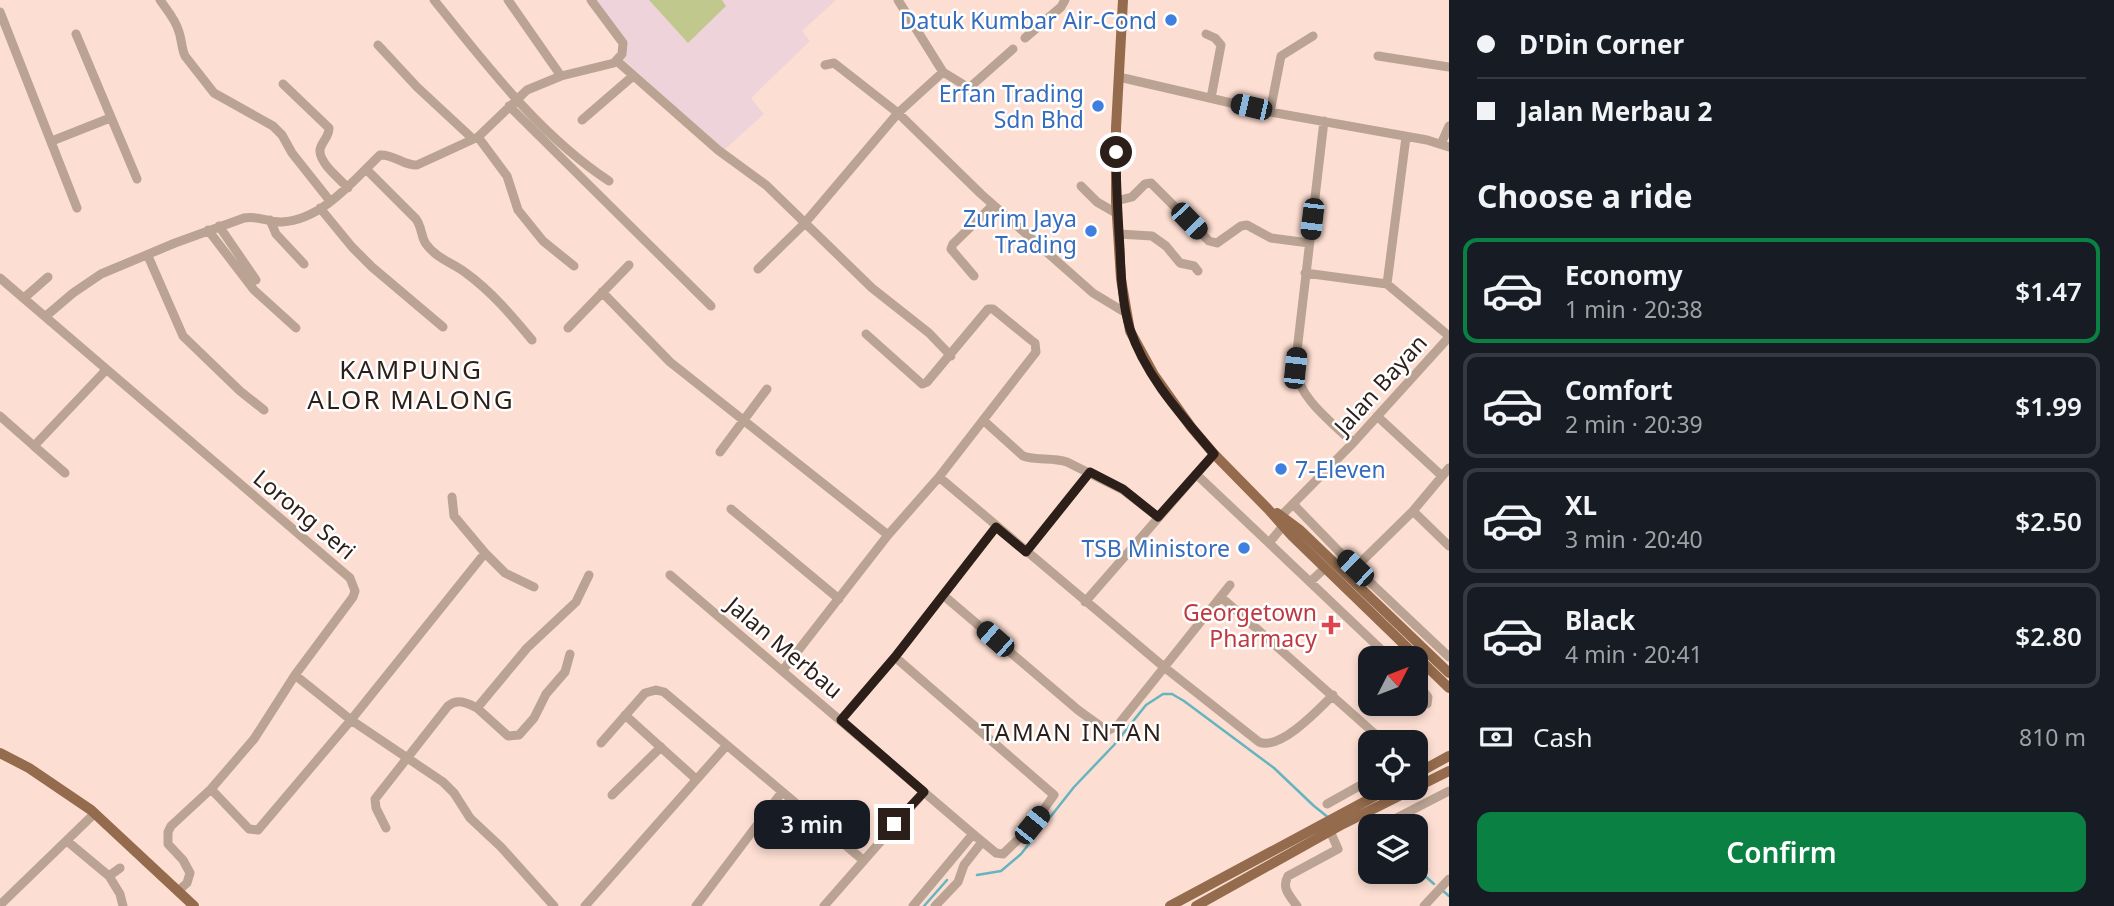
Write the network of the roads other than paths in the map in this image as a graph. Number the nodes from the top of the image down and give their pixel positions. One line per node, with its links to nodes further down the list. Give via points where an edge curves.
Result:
1 (160, 0): 42 (street, via 180,32 185,56 214,93 273,126)
2 (434, 0): 24 (street)
3 (508, 0): 20 (street)
4 (591, 0): 16 (street, via 623,43)
5 (898, 0): 19 (street)
6 (1065, 0): 12 (street)
7 (1123, 0): 22 (main road)
8 (0, 12): 35 (street)
9 (76, 34): 29 (street)
10 (1206, 34): 25 (street, via 1221,45)
11 (1313, 36): 27 (street, via 1281,56)
12 (1026, 38)
13 (378, 45): 34 (street, via 417,87)
14 (1013, 49): 19 (street, via 970,88)
15 (1378, 56): 18 (street)
16 (617, 61): 20 (street); 21 (street)
17 (825, 65): 28 (street, via 834,62)
18 (1449, 66)
19 (943, 72): 28 (street)
20 (561, 76): 24 (street)
21 (633, 76): 30 (street); 48 (street, via 766,185)
22 (1119, 77): 25 (street); 44 (main road)
23 (283, 84): 41 (street, via 326,124 329,132 320,148 321,157)
24 (516, 98): 26 (street); 39 (street, via 569,152)
25 (1211, 98): 27 (street)
26 (509, 106): 34 (street); 67 (street)
27 (1270, 112): 31 (street)
28 (898, 113): 43 (street); 48 (street)
29 (110, 117): 35 (street); 38 (street)
30 (582, 120)
31 (1324, 121): 33 (street); 52 (street)
32 (1449, 126): 36 (street)
33 (1406, 137): 36 (street); 64 (street)
34 (476, 138): 37 (street, via 413,166 380,155); 56 (street, via 507,176 518,210 543,241)
35 (52, 141): 45 (street)
36 (1445, 145)
37 (366, 169): 41 (street); 75 (street, via 416,219 425,243 499,302)
38 (137, 179)
39 (609, 181)
40 (1081, 186): 44 (street, via 1097,202)
41 (348, 188): 42 (street)
42 (330, 201): 46 (street)
43 (993, 205): 60 (street, via 951,249); 68 (street, via 1093,293)
44 (1116, 207): 51 (main road); 52 (street, via 1151,183 1209,241 1220,241 1247,225 1271,238)
45 (77, 208)
46 (320, 208): 47 (street, via 284,222); 70 (street, via 372,267)
47 (270, 220): 49 (street, via 253,216); 54 (street, via 276,234)
48 (804, 224): 57 (street); 76 (street)
49 (219, 226): 50 (street); 62 (street)
50 (208, 230): 53 (street); 71 (street, via 254,290)
51 (1119, 234): 58 (street, via 1152,236 1181,263); 68 (main road)
52 (1309, 243): 59 (street)
53 (148, 256): 69 (street, via 101,274); 79 (street, via 183,336)
54 (304, 264)
55 (629, 265): 65 (street)
56 (574, 266)
57 (758, 269)
58 (1198, 271)
59 (1305, 273): 64 (street); 84 (street, via 1296,375 1311,402)
60 (974, 276)
61 (48, 277): 66 (street)
62 (256, 280)
63 (1, 281): 66 (street, Lorong Seri)
64 (1387, 284): 74 (street)
65 (602, 292): 72 (street); 82 (street, via 670,362)
66 (24, 298): 69 (street, Lorong Seri)
67 (711, 306)
68 (1126, 313): 87 (main road, via 1130,331 1154,375)
69 (46, 316): 77 (street, Lorong Seri)
70 (443, 327)
71 (296, 328)
72 (568, 328)
73 (866, 334): 76 (street, via 922,384)
74 (1449, 337): 81 (street, Jalan Bayan)
75 (532, 340)
76 (951, 355): 83 (street, via 990,308 1035,343 1033,355)
77 (106, 370): 85 (street); 123 (street, Lorong Seri, via 350,578 353,597)
78 (767, 389): 82 (street)
79 (264, 410)
80 (0, 416): 85 (street)
81 (1377, 416): 84 (street, Jalan Bayan); 89 (street)
82 (744, 419): 86 (street); 100 (street)
83 (983, 421): 88 (street, via 1023,456 1058,459); 92 (street)
84 (1353, 443): 94 (street, Jalan Bayan)
85 (34, 446): 90 (street)
86 (720, 452)
87 (1214, 454): 91 (street); 98 (main road)
88 (1090, 472): 97 (street, via 1123,489); 103 (street)
89 (1446, 472): 96 (street)
90 (65, 473)
91 (1196, 474): 97 (street); 101 (street)
92 (939, 478): 99 (street); 100 (street)
93 (452, 497): 104 (street, via 454,516)
94 (1293, 504): 98 (street, Jalan Bayan); 106 (street)
95 (731, 509): 114 (street)
96 (1413, 510): 102 (street); 106 (street)
97 (1158, 517): 115 (street)
98 (1282, 521): 101 (street, Jalan Bayan); 105 (main road); 122 (main road, via 1307,537)
99 (996, 527): 103 (street); 112 (street)
100 (888, 535): 114 (street)
101 (1269, 542): 109 (street)
102 (1449, 546)
103 (1026, 552): 115 (street)
104 (485, 553): 111 (street, via 505,573); 128 (street)
105 (1325, 568): 109 (street); 124 (main road)
106 (1355, 568): 119 (street)
107 (589, 575): 126 (street, via 569,609 527,648)
108 (670, 575): 121 (street, Jalan Merbau)
109 (1310, 582): 116 (street)
110 (1230, 585): 113 (street)
111 (534, 587)
112 (943, 595): 118 (street); 120 (street, via 1107,732 1118,725)
113 (1221, 597): 120 (street); 125 (street)
114 (839, 599): 121 (street)
115 (1085, 602): 120 (street)
116 (1377, 646)
117 (570, 654): 126 (street, via 565,672 519,735 508,736)
118 (895, 657): 129 (street); 157 (street, Jalan Merbau, via 1054,795 1003,854)
119 (1449, 657)
120 (1164, 667): 125 (street, via 1264,744 1306,722)
121 (783, 670): 129 (street, Jalan Merbau)
122 (1449, 673)
123 (295, 675): 128 (street); 142 (street, Lorong Seri, via 254,739)
124 (1449, 688)
125 (1333, 695): 130 (street)
126 (477, 708): 136 (street, via 461,701 451,704)
127 (625, 715): 131 (street); 132 (street, via 645,693 664,692); 133 (street)
128 (351, 720): 136 (street); 142 (street, via 258,830 249,829)
129 (841, 720): 145 (street, Jalan Merbau)
130 (1371, 730)
131 (601, 743)
132 (727, 745): 139 (street); 144 (street)
133 (661, 747): 139 (street); 146 (street)
134 (0, 753): 150 (main road)
135 (1449, 756): 137 (main road)
136 (408, 760): 153 (street, via 375,799); 166 (street, via 449,788 470,818)
137 (1428, 767)
138 (1449, 771): 140 (main road)
139 (696, 779): 167 (street)
140 (1428, 782)
141 (1358, 787): 149 (street)
142 (211, 789): 162 (street, Lorong Seri, via 167,832 168,844 190,873)
143 (1449, 791): 152 (street)
144 (782, 792): 158 (street); 168 (street)
145 (924, 792): 155 (street, Jalan Merbau); 158 (street)
146 (612, 795)
147 (1368, 800): 172 (main road)
148 (1391, 800): 151 (street); 154 (main road)
149 (1327, 804)
150 (95, 813): 156 (street); 162 (main road)
151 (1398, 814)
152 (1405, 814)
153 (386, 828)
154 (1330, 831): 173 (main road); 174 (street, via 1338,849 1288,876 1286,890)
155 (973, 834): 157 (street, Jalan Merbau); 170 (street)
156 (67, 841): 160 (street); 163 (street)
157 (982, 842): 171 (street, via 964,865 958,882)
158 (863, 860): 169 (street)
159 (120, 868): 160 (street)
160 (109, 876): 164 (street)
161 (1449, 879): 175 (street)
162 (178, 891): 165 (main road)
163 (0, 905)
164 (123, 906)
165 (194, 906)
166 (554, 906)
167 (585, 906)
168 (696, 906)
169 (824, 906)
170 (913, 906)
171 (935, 906)
172 (1170, 906)
173 (1196, 906)
174 (1297, 906)
175 (1424, 906)

